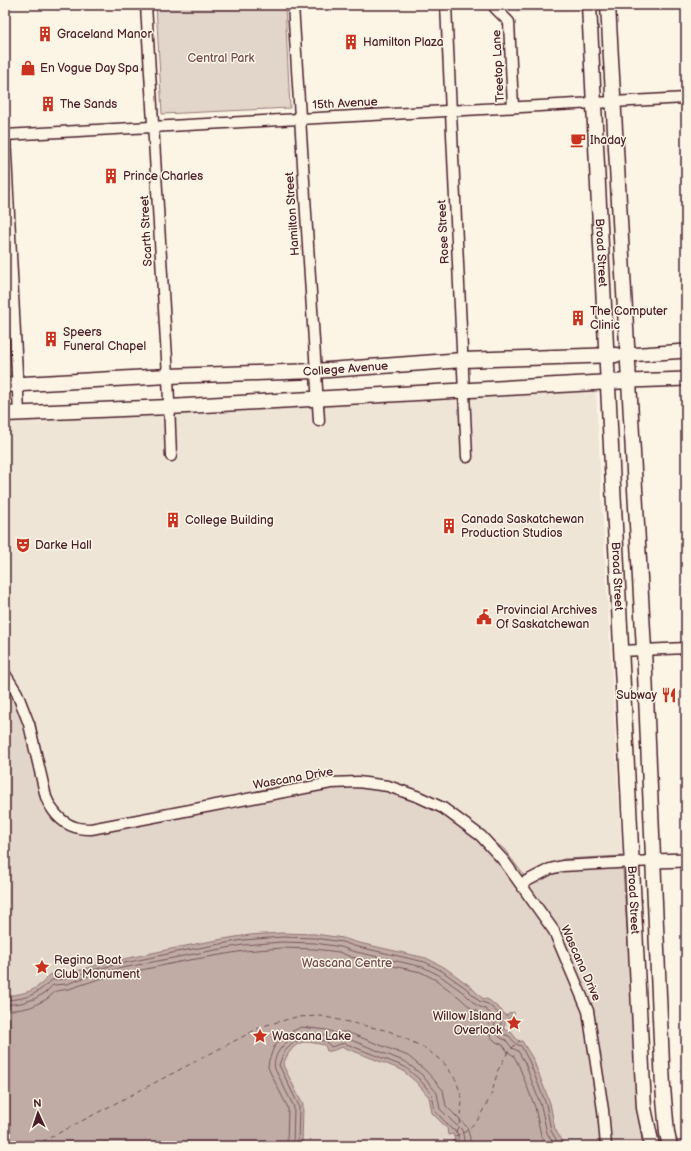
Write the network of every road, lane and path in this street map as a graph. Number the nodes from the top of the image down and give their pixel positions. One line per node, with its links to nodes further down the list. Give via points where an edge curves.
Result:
1 (146, 5): 13 (street, Scarth Street)
2 (293, 5): 12 (street, Hamilton Street)
3 (446, 5): 11 (street, Rose Street)
4 (494, 5): 10 (street, Treetop Lane, via 509,22)
5 (589, 5): 9 (main road, Broad Street)
6 (608, 5): 8 (main road, Broad Street)
7 (686, 98): 8 (street, 15th Avenue)
8 (614, 102): 9 (street, 15th Avenue); 16 (main road, Broad Street)
9 (593, 103): 10 (street, 15th Avenue); 17 (main road, Broad Street)
10 (513, 108): 11 (street, 15th Avenue)
11 (451, 111): 12 (street, 15th Avenue); 18 (street, Rose Street)
12 (300, 118): 13 (street, 15th Avenue); 19 (street, Hamilton Street)
13 (153, 127): 14 (street, 15th Avenue); 20 (street, Scarth Street)
14 (5, 135): 24 (street)
15 (686, 351): 16 (street, College Avenue)
16 (628, 355): 17 (main road, College Avenue); 22 (main road, Broad Street)
17 (606, 356): 18 (main road, College Avenue); 23 (main road, Broad Street)
18 (463, 360): 19 (main road, College Avenue); 25 (street, Rose Street)
19 (315, 371): 20 (main road, College Avenue); 26 (street, Hamilton Street)
20 (168, 376): 24 (main road, College Avenue); 27 (street, Scarth Street)
21 (686, 379): 22 (street)
22 (629, 381): 23 (main road); 34 (main road, Broad Street)
23 (607, 382): 25 (main road); 35 (main road, Broad Street)
24 (11, 385): 28 (street)
25 (464, 390): 26 (main road); 32 (street, Rose Street)
26 (317, 399): 27 (main road); 30 (street, Hamilton Street)
27 (169, 407): 28 (main road); 31 (street, Scarth Street)
28 (19, 413): 29 (main road)
29 (5, 414)
30 (319, 421)
31 (171, 456)
32 (467, 457)
33 (686, 648): 34 (street)
34 (644, 650): 35 (street); 38 (main road, Broad Street)
35 (621, 651): 39 (main road, Broad Street)
36 (5, 674): 40 (street, Wascana Drive, via 17,692 29,724 49,805 62,820 75,827 91,830 331,783 358,782 388,786 443,808 481,836)
37 (686, 860): 38 (street)
38 (653, 861): 39 (street); 43 (main road, Broad Street, via 663,1088)
39 (632, 863): 40 (street, via 562,866 550,869); 42 (main road, Broad Street, via 644,1108)
40 (521, 884): 41 (street, Wascana Drive, via 554,931 588,1011)
41 (606, 1146)
42 (652, 1146)
43 (670, 1146)

